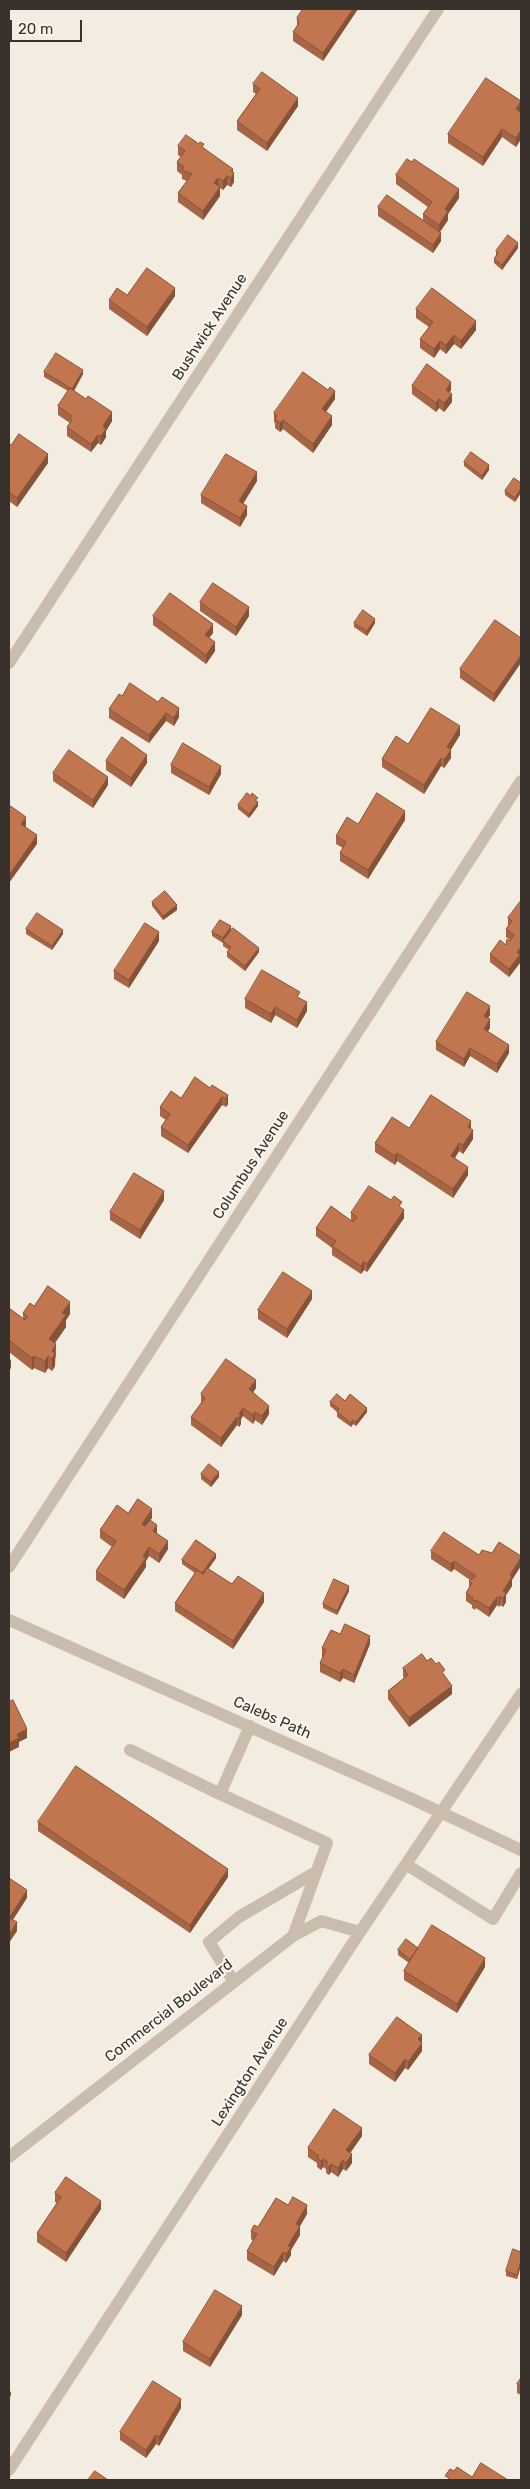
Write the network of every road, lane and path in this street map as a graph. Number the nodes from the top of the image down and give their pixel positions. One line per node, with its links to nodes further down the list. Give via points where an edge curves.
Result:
1 (438, 9): 2 (street, Bushwick Avenue)
2 (9, 663)
3 (521, 781): 4 (street, Columbus Avenue)
4 (9, 1567)
5 (9, 1620): 7 (street, Calebs Path)
6 (521, 1694): 10 (street, Lexington Avenue)
7 (250, 1726): 9 (street); 10 (street, Calebs Path)
8 (130, 1750): 9 (street)
9 (220, 1794): 13 (street, via 327,1844)
10 (443, 1812): 11 (street, Calebs Path); 12 (street, Lexington Avenue)
11 (521, 1850)
12 (407, 1865): 14 (street, via 493,1918); 15 (street, Lexington Avenue)
13 (316, 1872): 16 (street); 17 (street, via 239,1917 209,1942)
14 (521, 1873)
15 (360, 1932): 16 (street, Commercial Boulevard, via 321,1921); 19 (street, Lexington Avenue)
16 (293, 1936): 17 (street, Commercial Boulevard)
17 (234, 1982): 18 (street, Commercial Boulevard)
18 (9, 2157)
19 (9, 2470)

